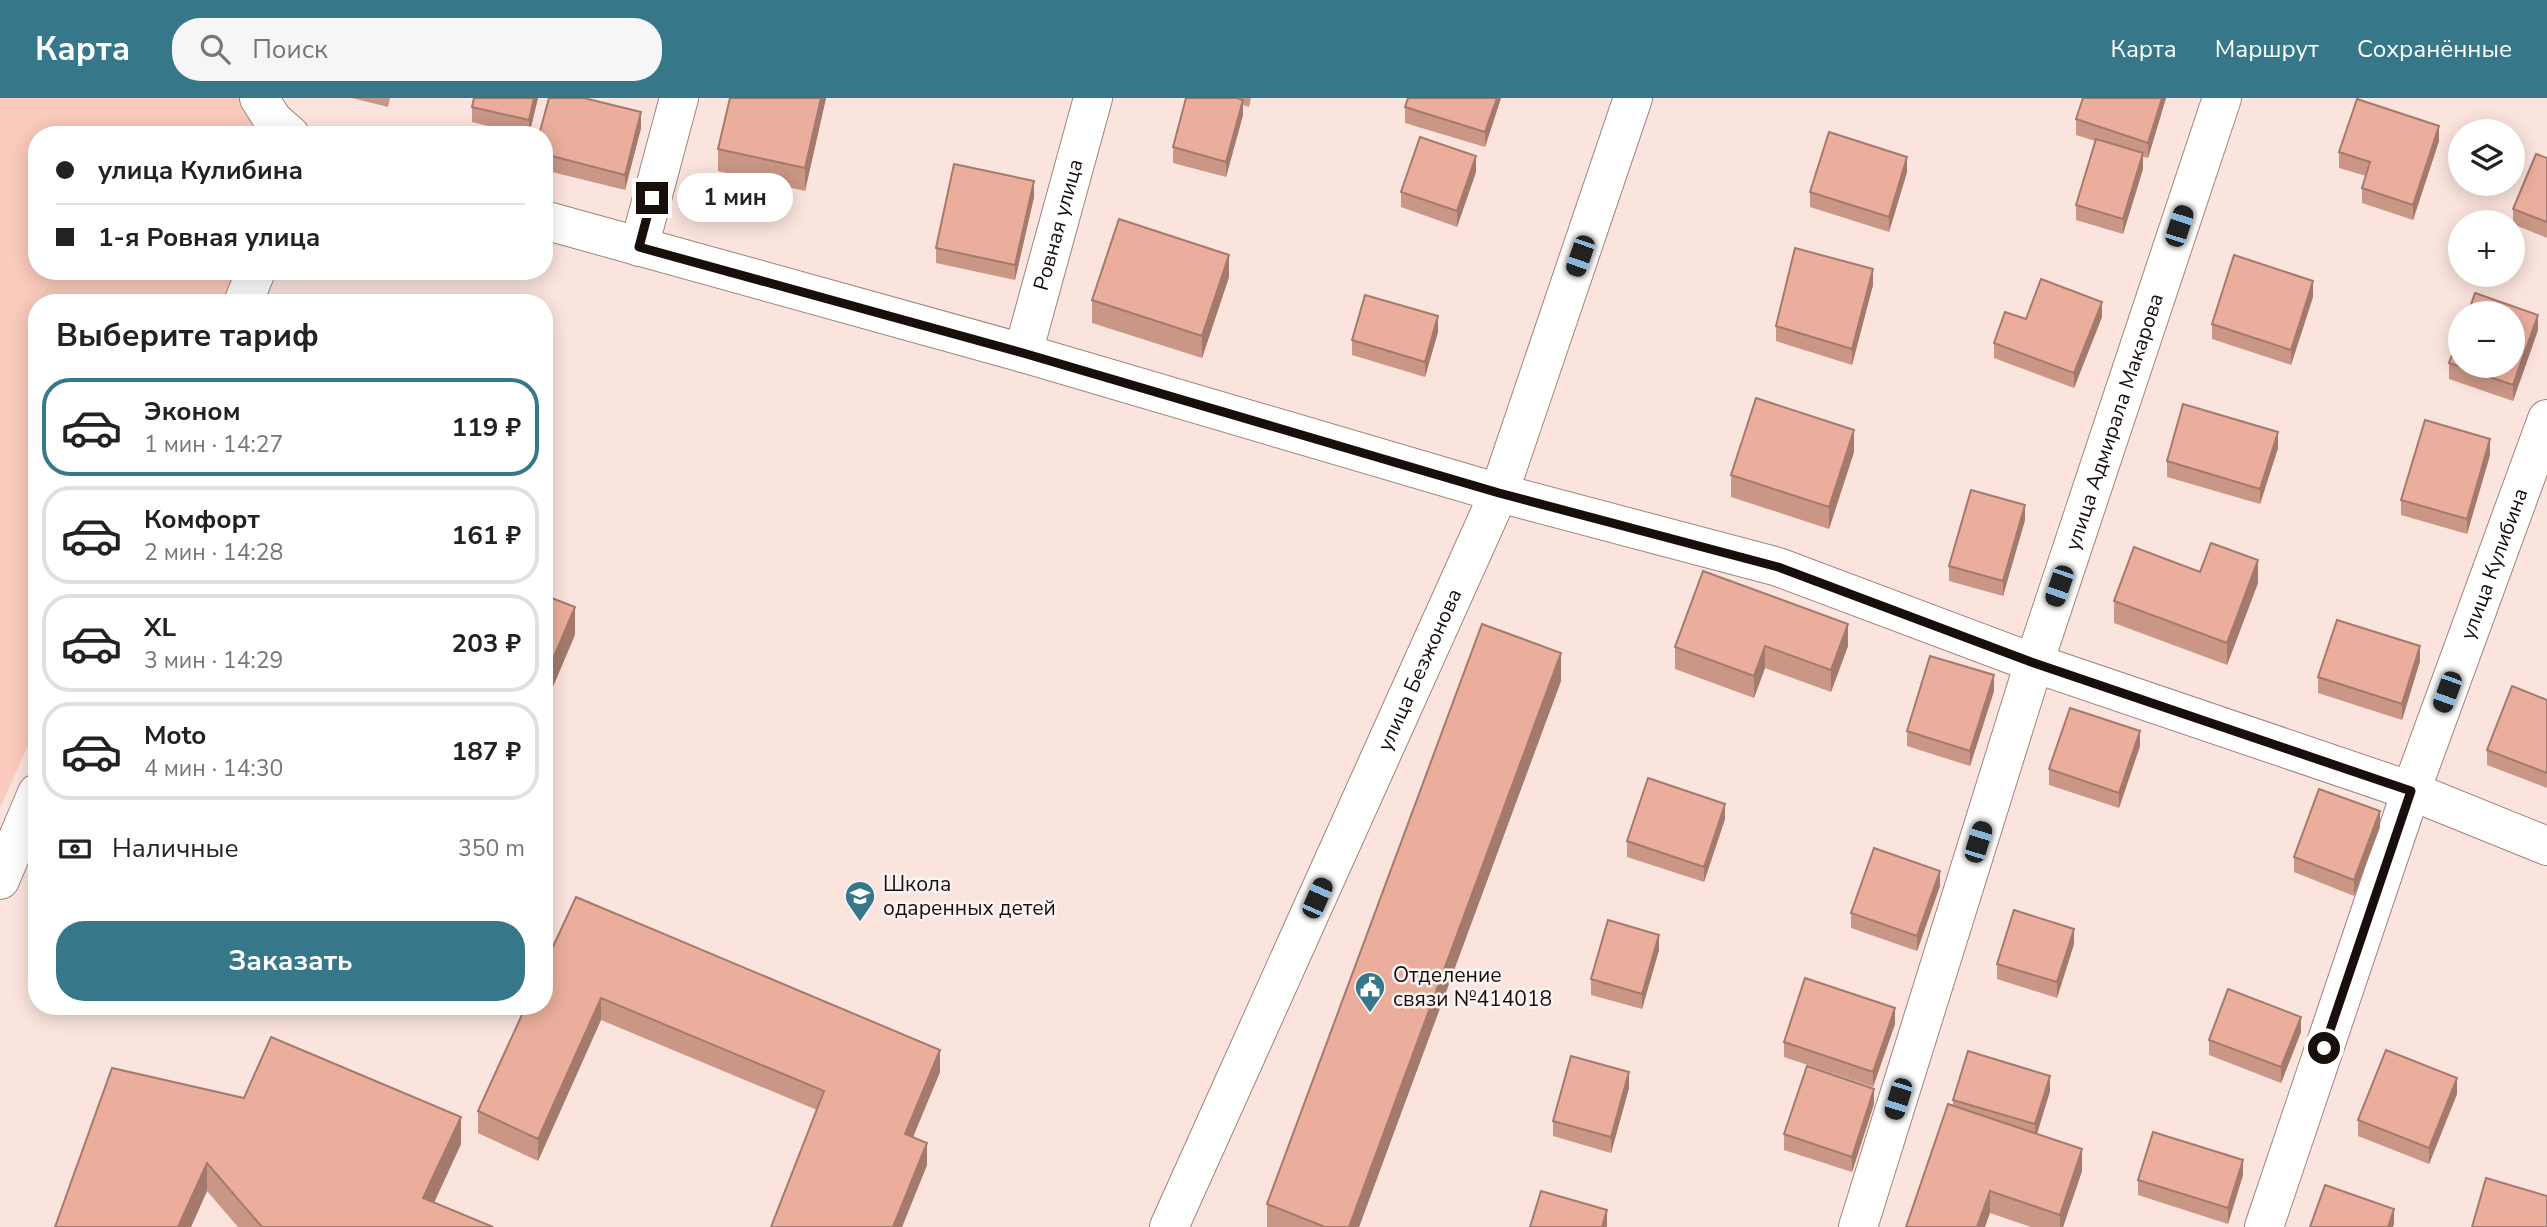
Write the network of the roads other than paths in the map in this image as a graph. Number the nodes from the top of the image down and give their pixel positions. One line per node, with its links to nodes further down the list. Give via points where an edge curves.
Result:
1 (259, 98): 6 (street)
2 (678, 98): 8 (street)
3 (1093, 98): 9 (street, Ровная улица)
4 (1633, 98): 11 (street, улица Безжонова)
5 (2222, 98): 12 (street, улица Адмирала Макарова)
6 (280, 126)
7 (553, 223): 8 (street)
8 (639, 247): 9 (street)
9 (1023, 353): 11 (street)
10 (2547, 419): 13 (street, улица Кулибина)
11 (1499, 493): 12 (street, via 1778,567); 17 (street, улица Безжонова)
12 (2034, 663): 13 (street); 18 (street, улица Адмирала Макарова)
13 (2411, 791): 15 (street); 19 (street, улица Кулибина)
14 (28, 814): 16 (street)
15 (2547, 846)
16 (0, 880)
17 (1169, 1227)
18 (1858, 1227)
19 (2264, 1227)

